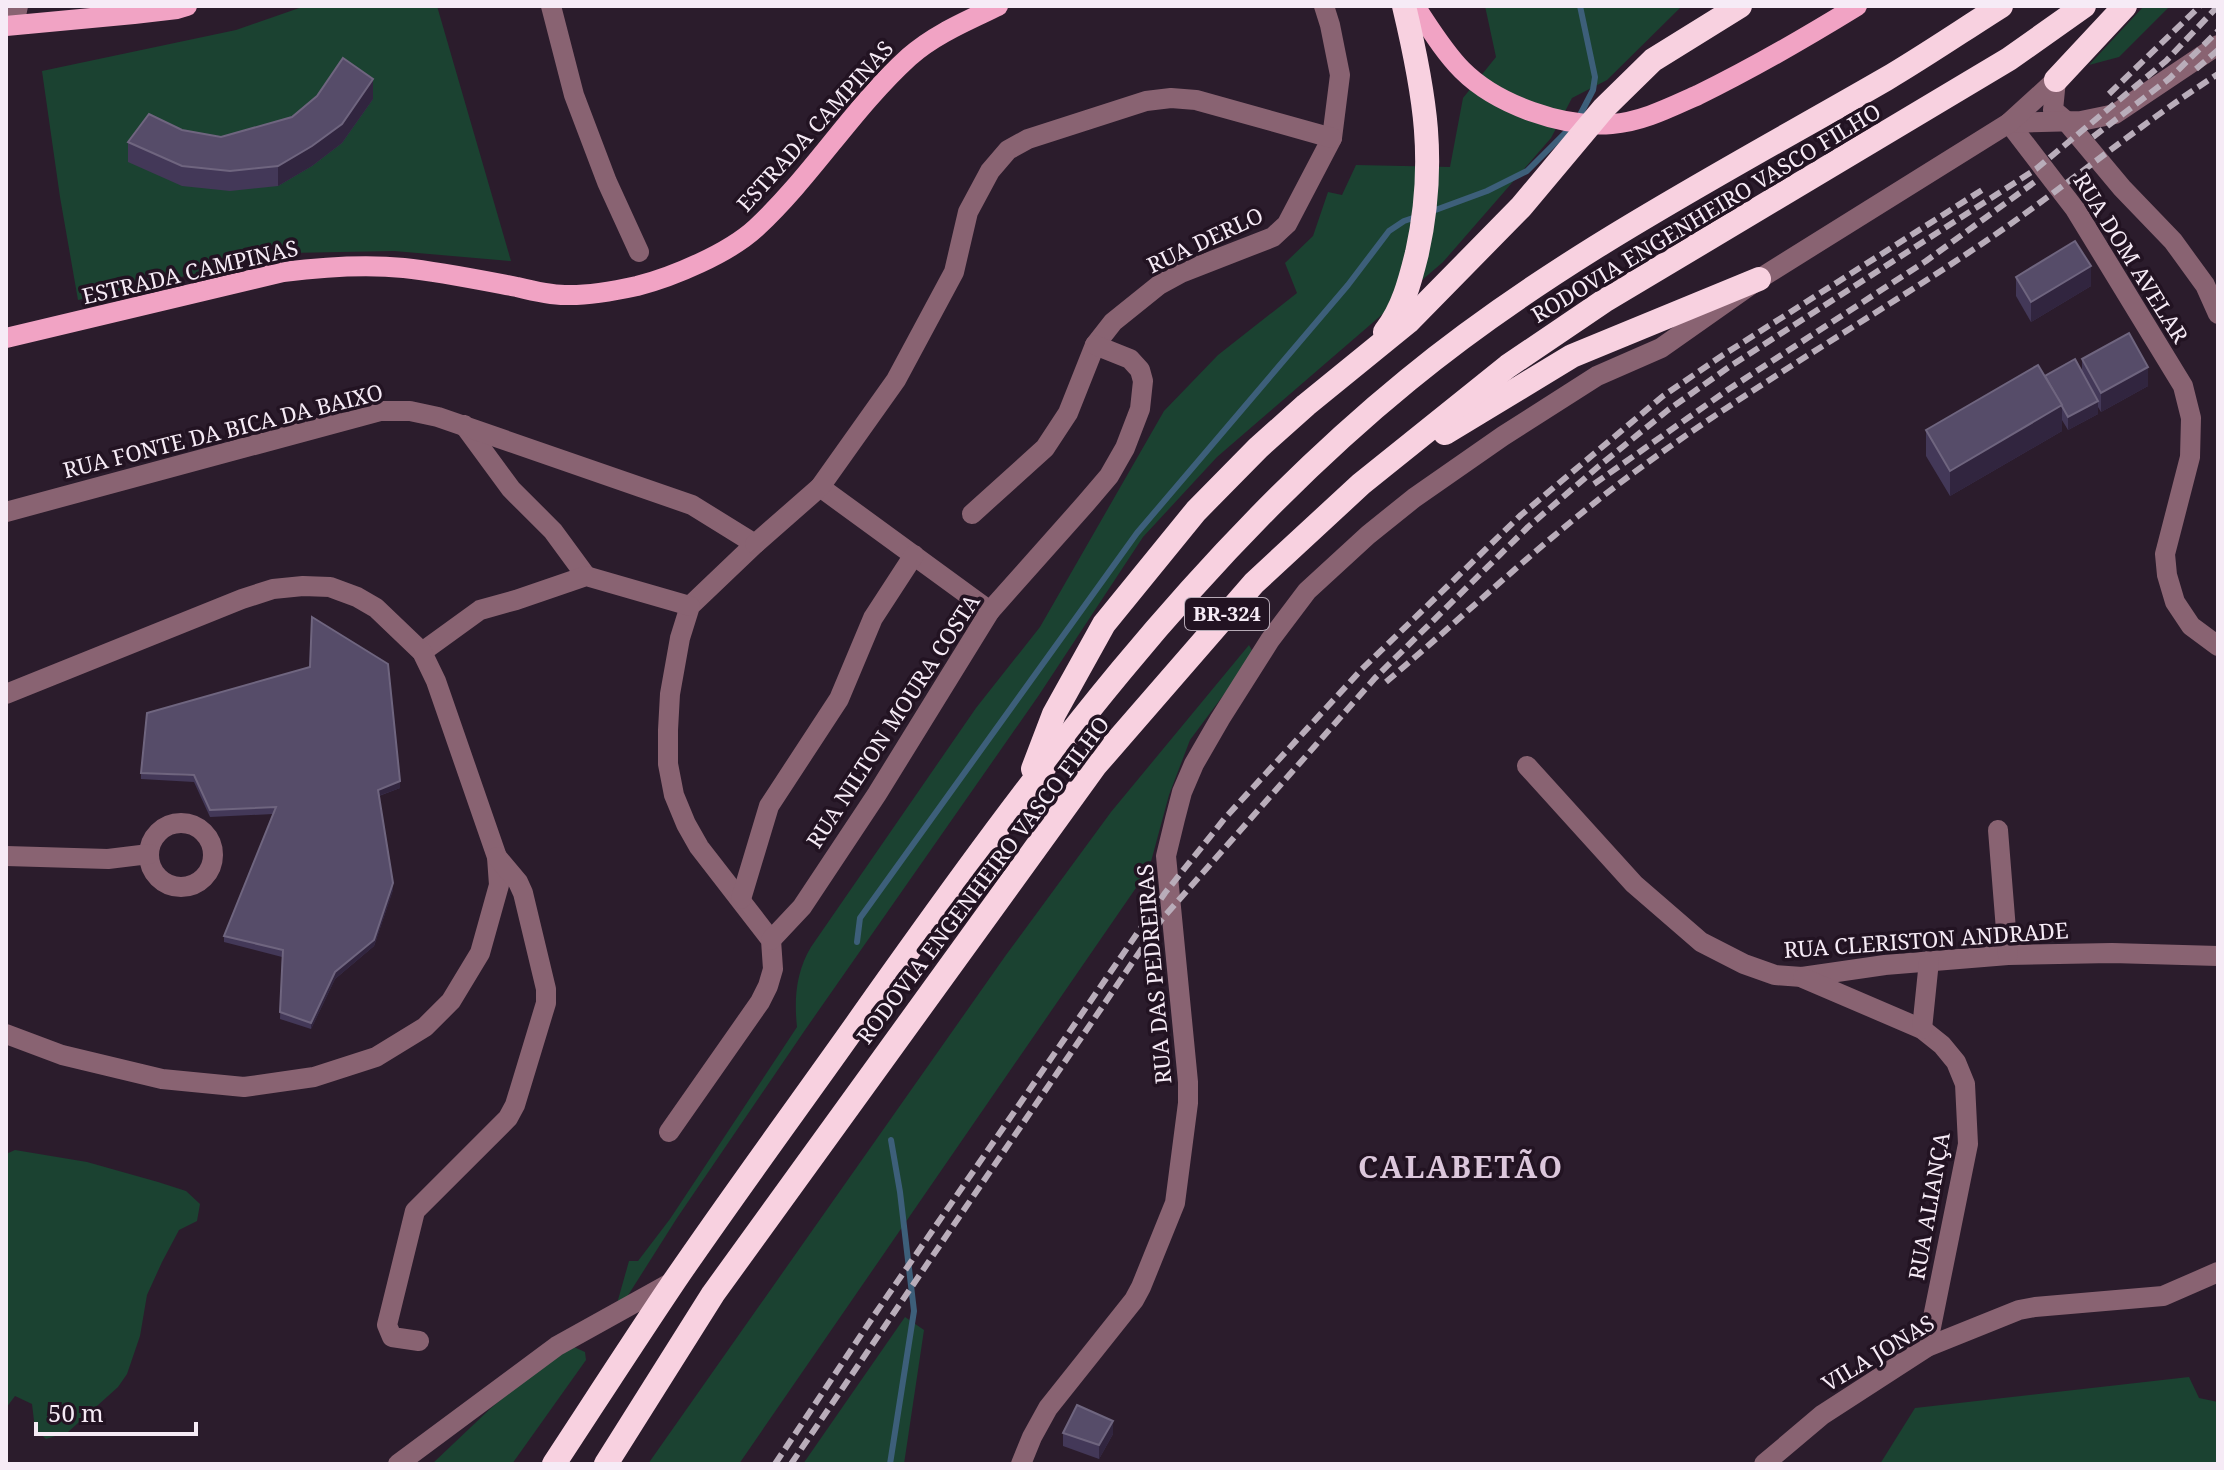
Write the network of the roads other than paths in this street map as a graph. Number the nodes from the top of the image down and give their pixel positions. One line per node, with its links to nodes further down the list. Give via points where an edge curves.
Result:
1 (187, 6): 12 (main road)
2 (551, 6): 19 (street, via 574,95)
3 (998, 6): 22 (main road, ESTRADA CAMPINAS, via 949,29 910,56 754,230 670,275 606,292 567,295 407,268 312,269)
4 (1324, 6): 18 (street, RUA DERLO, via 1340,75)
5 (1404, 6): 24 (highway, via 1426,121 1429,168 1422,230 1401,304)
6 (1415, 6): 8 (main road, via 1462,70 1486,88 1547,116 1614,124 1648,117 1743,73)
7 (1740, 6): 24 (highway, via 1653,60 1604,108 1510,218)
8 (1857, 6)
9 (2001, 6): 39 (highway, RODOVIA ENGENHEIRO VASCO FILHO / BR-324, via 1557,270 1406,382 1329,448 1235,543)
10 (2084, 6): 26 (highway, RODOVIA ENGENHEIRO VASCO FILHO / BR-324, via 1959,90 1604,301 1508,366)
11 (2125, 6): 15 (highway)
12 (135, 10): 13 (main road)
13 (13, 19)
14 (2218, 45): 16 (street, via 2115,114)
15 (2056, 80): 16 (street, via 2053,110); 17 (street, RUA DAS PEDREIRAS)
16 (2066, 121): 17 (street); 21 (street, via 2173,241 2205,285)
17 (2009, 123): 20 (street, RUA DAS PEDREIRAS); 35 (street, RUA DOM AVELAR, via 2075,209 2183,386 2191,418 2190,457 2165,554 2167,575 2175,602 2191,626)
18 (1332, 138): 23 (street, RUA DERLO, via 1281,232 1159,285 1113,322); 27 (street, via 1196,100 1171,98 1146,101 1008,150 968,212 954,272 896,380)
19 (639, 252)
20 (1759, 279): 26 (highway, via 1572,356); 60 (street, RUA DAS PEDREIRAS, via 1661,348 1597,376 1547,407 1368,535 1307,591 1220,719 1182,792 1166,856 1188,1082 1175,1203 1134,1300 1048,1408)
21 (2218, 314)
22 (6, 338)
23 (1095, 345): 29 (street, RUA DERLO, via 1068,413 1045,448); 34 (street, RUA NILTON MOURA COSTA, via 1130,359 1140,370 1142,396 1135,426 1109,476)
24 (1364, 359): 39 (highway, via 1268,439 1196,511 1104,624 1054,714)
25 (464, 425): 28 (street, RUA FONTE DA BICA DA BAIXO, via 410,411 380,411); 30 (street, RUA FONTE DA BICA DA BAIXO, via 692,505); 32 (street)
26 (1361, 484): 59 (highway, RODOVIA ENGENHEIRO VASCO FILHO / BR-324, via 1254,583 1095,766 713,1294)
27 (820, 487): 30 (street); 31 (street)
28 (6, 512)
29 (972, 514)
30 (755, 544): 33 (street)
31 (914, 555): 34 (street); 44 (street, via 873,618 839,699 769,806)
32 (586, 576): 33 (street); 36 (street, via 480,610)
33 (690, 606): 44 (street, via 670,694 668,764 686,824)
34 (990, 611): 45 (street, RUA NILTON MOURA COSTA, via 802,907)
35 (2218, 646)
36 (422, 652): 37 (street, via 391,620 357,597 330,587 273,589); 43 (street)
37 (6, 694)
38 (1527, 766): 49 (street, RUA CLERISTON ANDRADE, via 1634,884 1701,942 1775,975)
39 (1025, 792): 54 (highway, RODOVIA ENGENHEIRO VASCO FILHO / BR-324)
40 (1998, 830): 46 (street)
41 (149, 854): 42 (street, via 108,859)
42 (6, 856)
43 (497, 857): 51 (street, via 499,885 480,953 451,1001 425,1027 376,1057 314,1077 244,1087 162,1079 62,1055); 55 (street, via 523,893 546,1003 508,1118 415,1211 387,1325 392,1337)
44 (741, 899): 45 (street)
45 (771, 940): 52 (street, via 773,969 760,1002)
46 (2008, 955): 47 (street, RUA CLERISTON ANDRADE); 48 (street, RUA CLERISTON ANDRADE)
47 (2218, 956)
48 (1929, 961): 49 (street, RUA CLERISTON ANDRADE); 50 (street)
49 (1802, 977): 50 (street, RUA ALIANÇA)
50 (1922, 1029): 56 (street, RUA ALIANÇA, via 1956,1062 1965,1084 1968,1131)
51 (6, 1034)
52 (669, 1132)
53 (2218, 1272): 56 (street, VILA JONAS, via 2163,1296 2019,1310)
54 (675, 1281): 57 (street, via 557,1346); 58 (highway, RODOVIA ENGENHEIRO VASCO FILHO / BR-324)
55 (419, 1341)
56 (1927, 1347): 61 (street, VILA JONAS, via 1822,1415)
57 (398, 1464)
58 (554, 1464)
59 (606, 1464)
60 (1021, 1464)
61 (1764, 1464)

